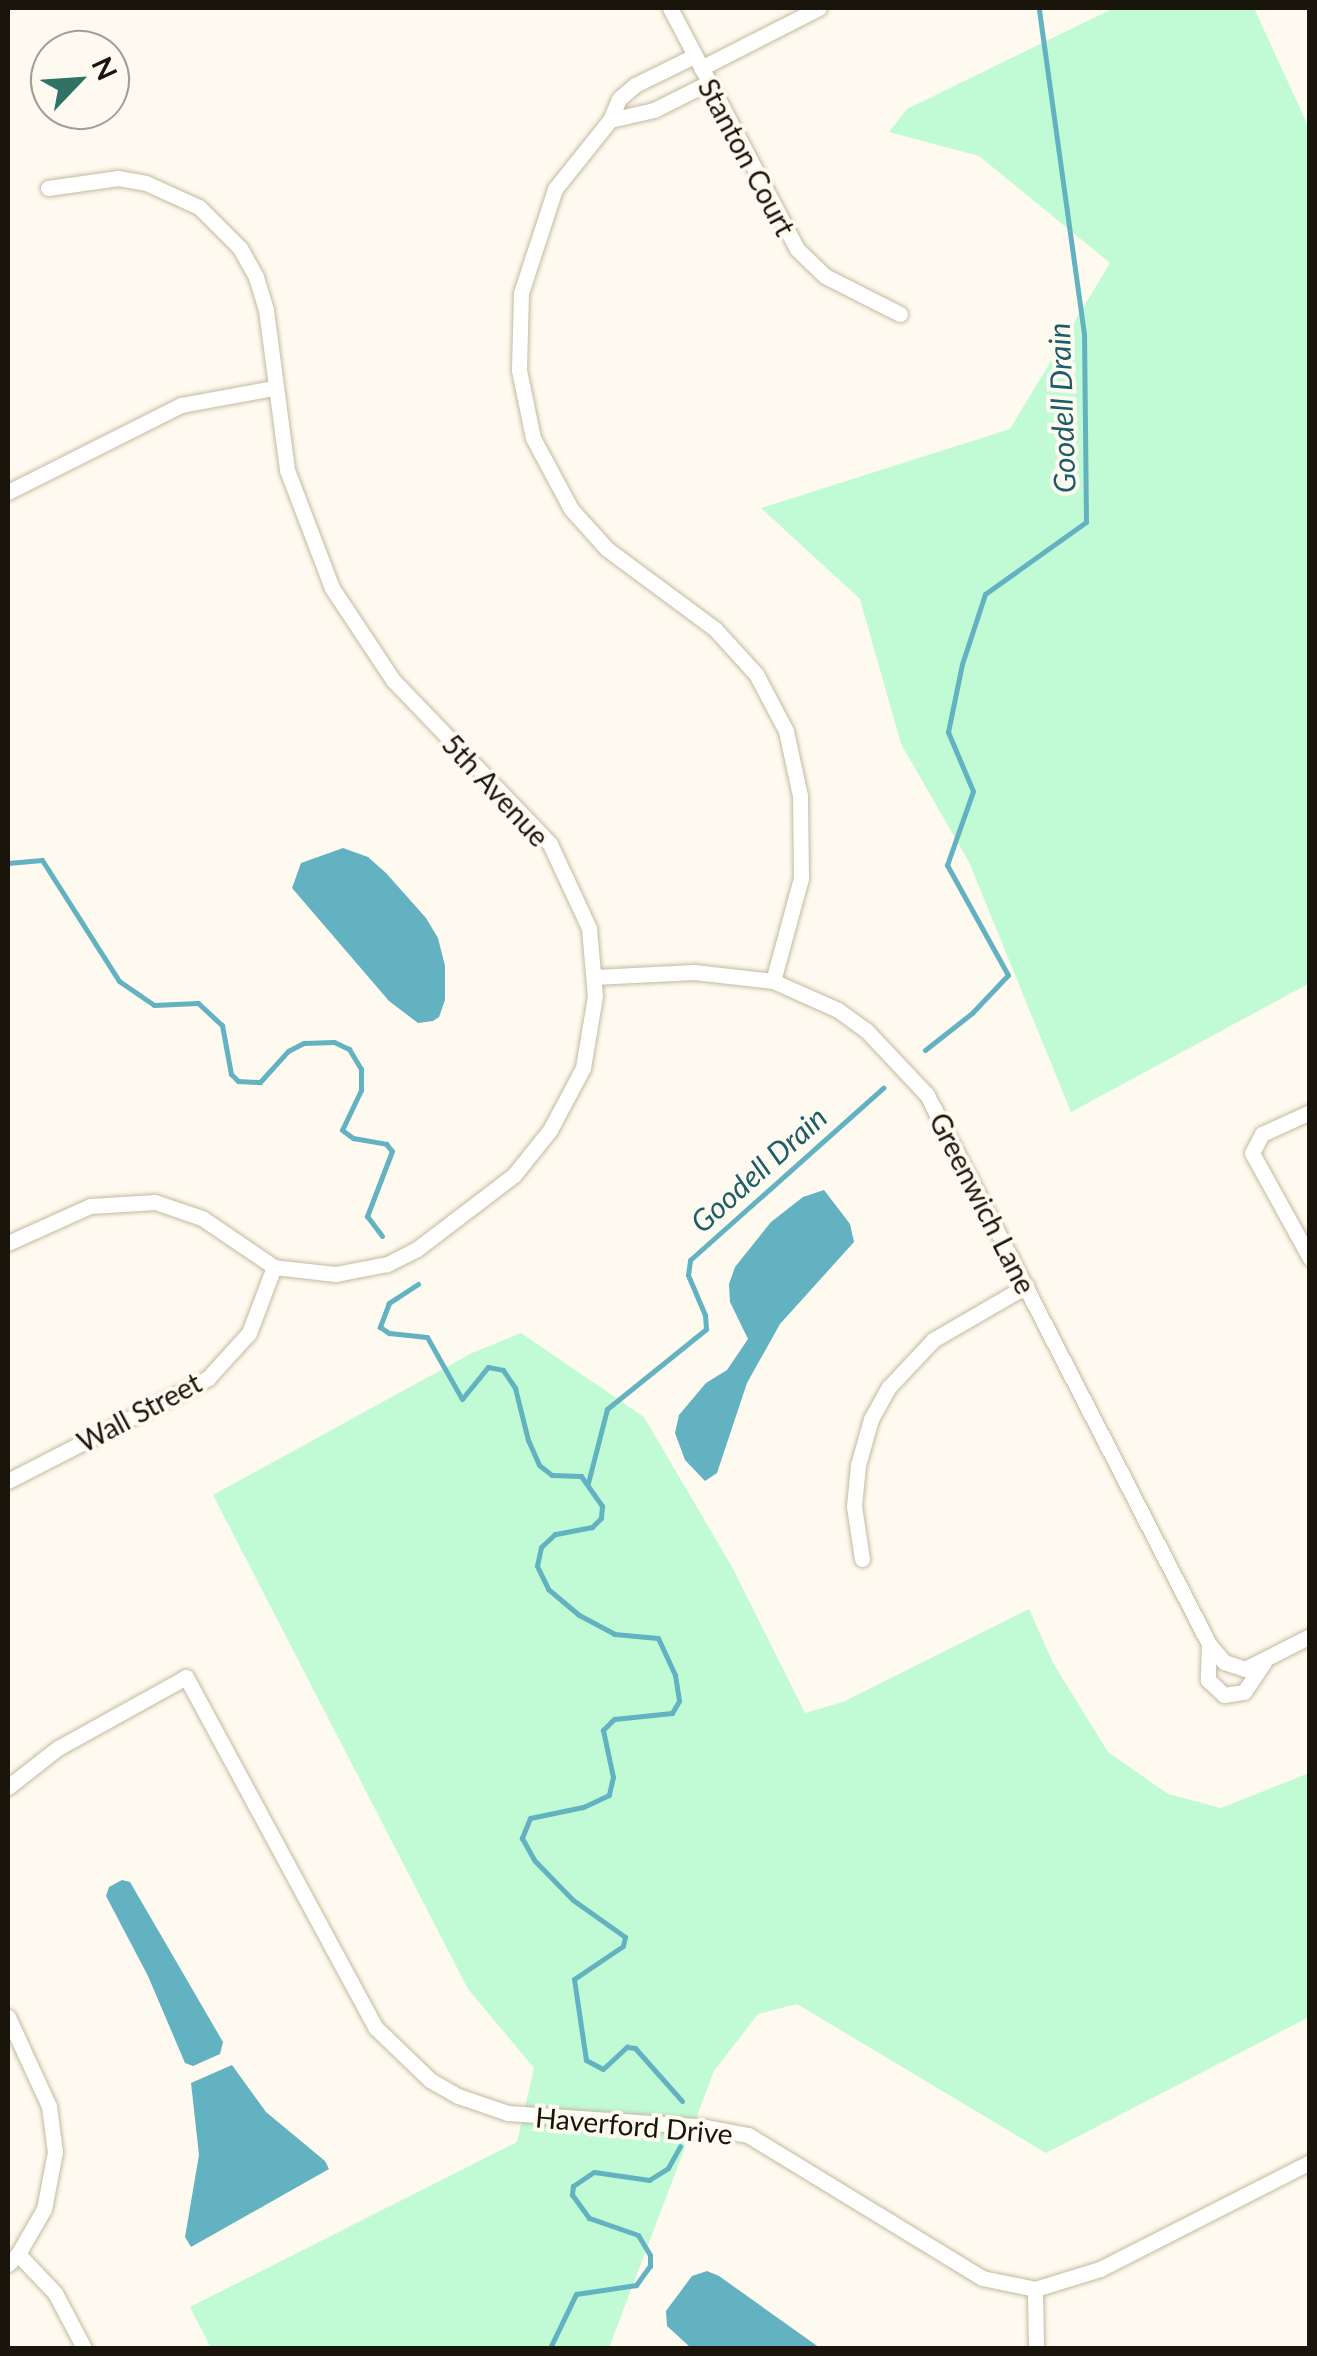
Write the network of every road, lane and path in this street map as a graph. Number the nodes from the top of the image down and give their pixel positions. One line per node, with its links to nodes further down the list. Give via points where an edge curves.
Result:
1 (670, 8): 3 (street, Stanton Court)
2 (819, 8): 3 (street)
3 (701, 69): 4 (street, via 654,110); 4 (street, via 635,85); 6 (street, Stanton Court, via 796,250 825,276)
4 (610, 120): 10 (street, via 568,169 540,223 518,321 520,389 534,438 571,510 607,549 715,628 756,674 786,732 800,796 801,878)
5 (48, 188): 7 (street, 5th Avenue, via 134,180 182,197 212,218 256,277)
6 (900, 314)
7 (274, 388): 8 (street, via 181,405); 9 (street, 5th Avenue, via 296,502 332,588 393,680 550,844 589,928)
8 (8, 492)
9 (594, 977): 10 (street, Greenwich Lane, via 694,972); 14 (street, 5th Avenue, via 583,1068 550,1130 514,1174 418,1250 388,1264 334,1274)
10 (774, 981): 15 (street, Greenwich Lane, via 867,1031 928,1094)
11 (1310, 1112): 13 (street, via 1256,1140 1254,1160)
12 (8, 1243): 14 (street, via 90,1206 155,1202 202,1218)
13 (1310, 1258)
14 (274, 1267): 16 (street, Wall Street, via 249,1333 208,1378)
15 (1026, 1286): 17 (street, via 934,1340 889,1387 871,1418 858,1465 854,1506); 19 (street, Greenwich Lane)
16 (8, 1480)
17 (862, 1559)
18 (1310, 1636): 20 (street)
19 (1210, 1644): 20 (street, Greenwich Lane, via 1224,1662 1246,1670); 20 (street, Greenwich Lane, via 1208,1680 1224,1695 1244,1692)
20 (1264, 1660)
21 (8, 1787): 25 (street, Haverford Drive, via 58,1748 186,1677 376,2028 430,2080 508,2113 748,2136 959,2268)
22 (8, 2017): 24 (street, via 40,2080 54,2132 44,2210)
23 (1310, 2162): 25 (street, Haverford Drive, via 1100,2269)
24 (13, 2259): 26 (street, via 55,2294)
25 (1035, 2289): 27 (street)
26 (84, 2348)
27 (1036, 2348)

